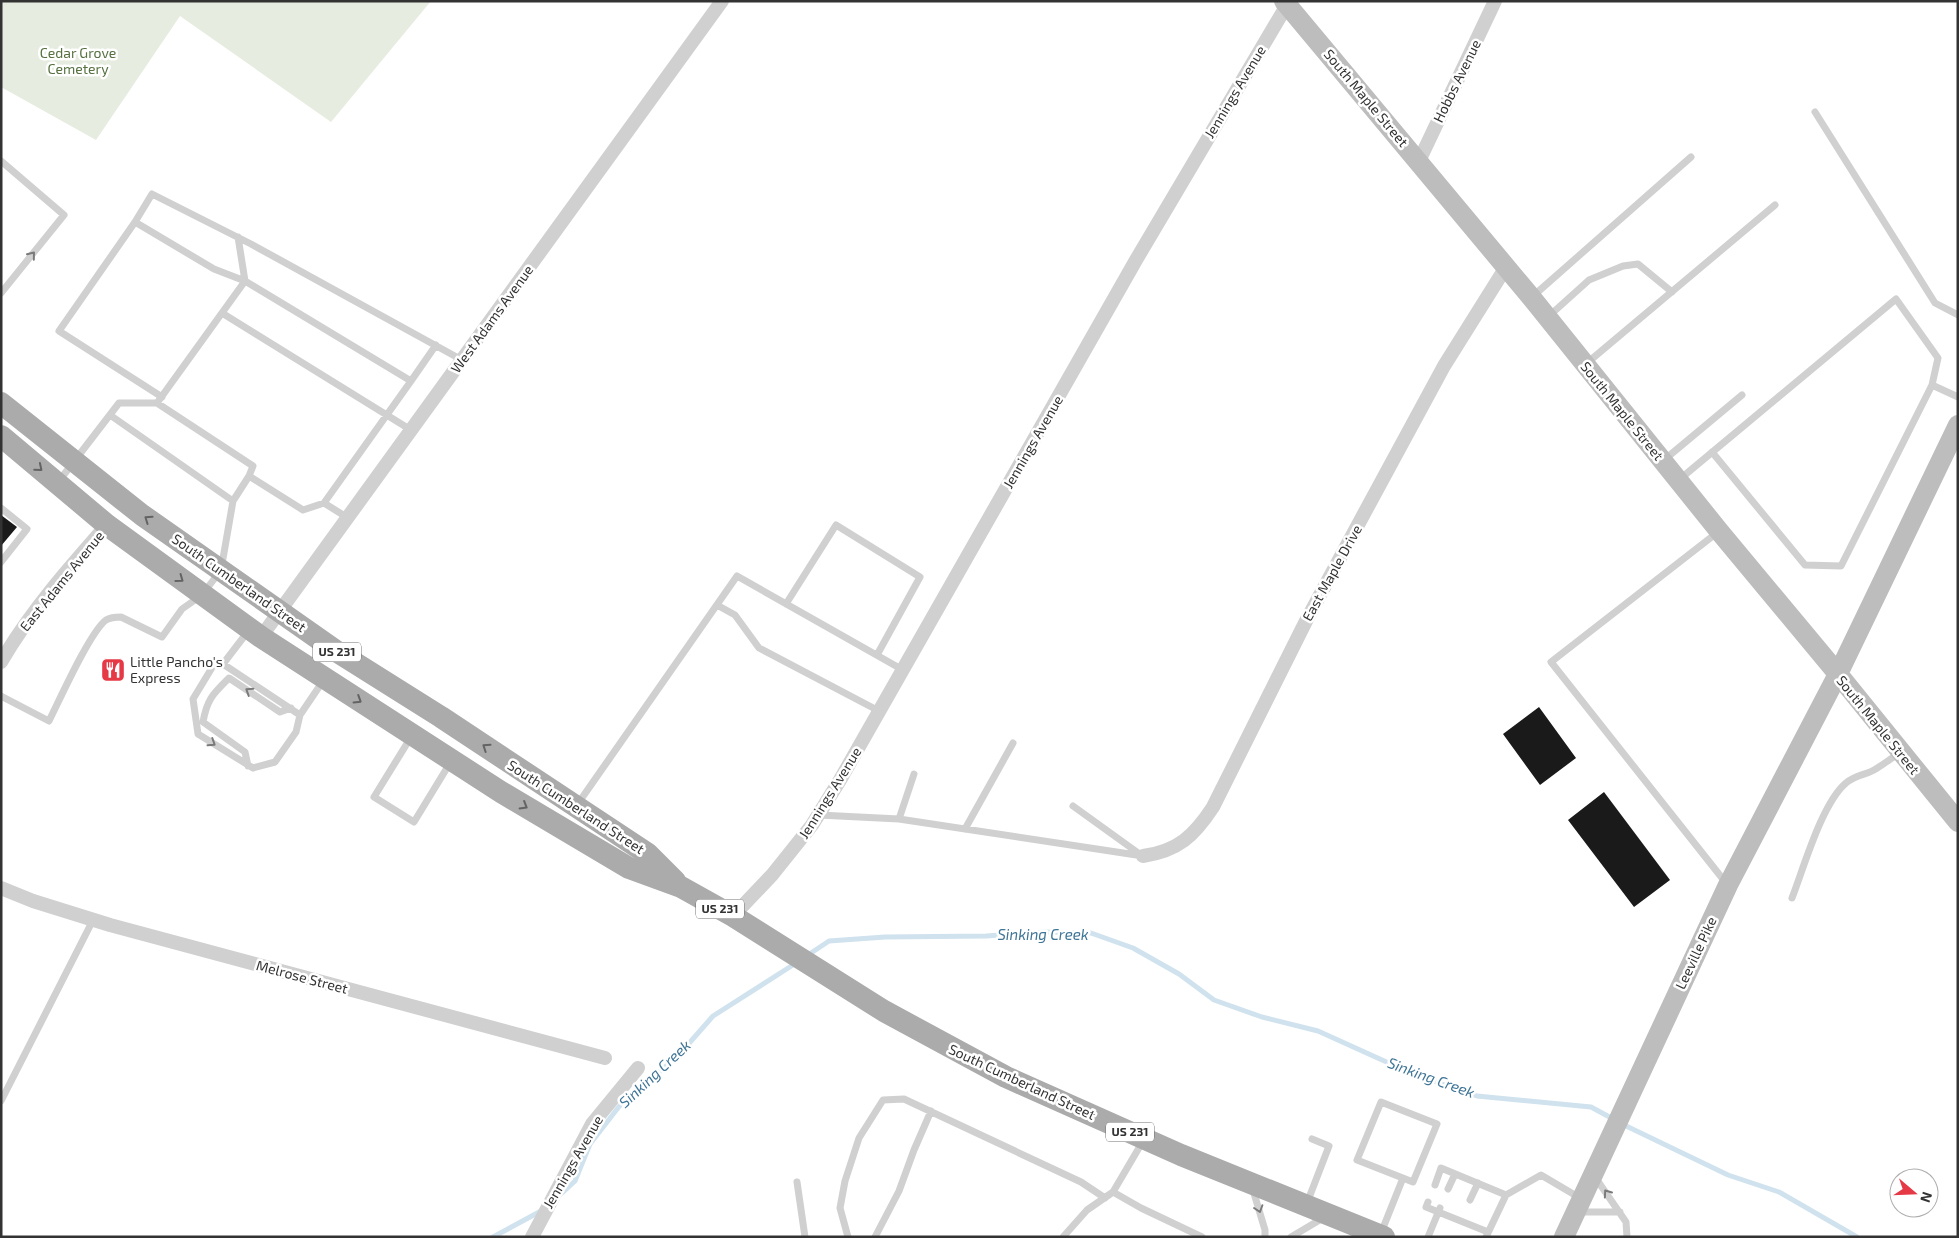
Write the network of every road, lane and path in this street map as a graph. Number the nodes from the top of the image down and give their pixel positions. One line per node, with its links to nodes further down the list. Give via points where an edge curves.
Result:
1 (722, 1): 20 (street, West Adams Avenue)
2 (1494, 1): 6 (street, Hobbs Avenue)
3 (1286, 3): 6 (street, South Maple Street); 55 (street, Jennings Avenue)
4 (1815, 112): 17 (lane, via 1934,304)
5 (1691, 157): 15 (lane)
6 (1419, 161): 11 (street, South Maple Street)
7 (1, 162): 14 (lane, one-way to 7, via 64,215)
8 (1775, 205): 13 (lane)
9 (135, 222): 10 (lane, via 152,194); 12 (lane, via 214,269); 26 (lane, via 59,332)
10 (238, 237): 12 (lane); 19 (lane)
11 (1506, 267): 15 (street, South Maple Street); 74 (street, East Maple Drive, via 1444,366 1307,619 1213,807 1189,838 1162,853)
12 (245, 281): 16 (lane); 22 (lane)
13 (1672, 292): 18 (lane, via 1638,264 1623,266 1590,280); 21 (lane)
14 (1, 293)
15 (1531, 297): 18 (street, South Maple Street)
16 (222, 313): 26 (lane); 29 (lane)
17 (1958, 315)
18 (1548, 318): 21 (street, South Maple Street)
19 (436, 345): 20 (lane); 22 (lane)
20 (462, 360): 31 (street, West Adams Avenue)
21 (1585, 365): 35 (street, South Maple Street)
22 (412, 381): 29 (lane)
23 (1932, 385): 25 (lane); 33 (lane, via 1938,358 1896,299); 33 (lane, via 1841,566 1805,565)
24 (1742, 395): 35 (lane)
25 (1958, 397)
26 (160, 400): 28 (lane, via 119,403); 36 (lane, via 253,466)
27 (1, 403): 32 (main road, South Cumberland Street / US 231)
28 (110, 415): 34 (lane); 39 (lane)
29 (387, 415): 31 (lane); 40 (lane)
30 (1958, 425): 56 (street, Leeville Pike)
31 (411, 430): 42 (street, West Adams Avenue)
32 (8, 432): 34 (main road, South Cumberland Street / US 231); 38 (main road, South Cumberland Street / US 231, one-way to 38)
33 (1712, 452): 37 (lane)
34 (75, 462): 38 (lane); 46 (main road, South Cumberland Street / US 231, one-way to 34, via 142,515)
35 (1662, 462): 37 (street, South Maple Street)
36 (249, 476): 39 (lane); 40 (lane, via 303,510)
37 (1677, 480): 44 (street, South Maple Street)
38 (58, 484): 43 (main road, South Cumberland Street / US 231)
39 (232, 500): 46 (lane)
40 (324, 503): 42 (lane)
41 (1, 508): 45 (lane, via 27,529)
42 (348, 518): 50 (street, West Adams Avenue)
43 (106, 525): 47 (main road, South Cumberland Street / US 231, one-way to 47); 53 (street, East Adams Avenue, via 28,621)
44 (1719, 531): 56 (street, South Maple Street); 75 (lane, via 1551,662)
45 (1, 562)
46 (221, 570): 47 (lane); 50 (main road, South Cumberland Street / US 231)
47 (202, 595): 51 (main road, South Cumberland Street / US 231); 58 (lane, via 182,609 162,637 121,617 107,620 91,640 49,721)
48 (786, 604): 49 (lane, via 737,576); 52 (lane); 52 (lane, via 836,525 920,577)
49 (717, 605): 60 (lane, via 735,615 759,648); 69 (lane)
50 (280, 612): 51 (street, West Adams Avenue); 69 (main road, South Cumberland Street / US 231, one-way to 50)
51 (256, 633): 54 (lane); 57 (main road, South Cumberland Street / US 231)
52 (877, 655): 55 (lane)
53 (1, 662)
54 (223, 664): 59 (lane); 66 (lane, one-way to 66, via 214,666 193,699 198,734)
55 (903, 670): 60 (street, Jennings Avenue)
56 (1838, 674): 64 (street, South Maple Street); 75 (street, Leeville Pike)
57 (325, 679): 61 (lane); 62 (main road, South Cumberland Street / US 231, one-way to 62)
58 (1, 696)
59 (291, 708): 61 (lane); 66 (lane, one-way to 66, via 280,712 229,678 210,696 204,722 245,752)
60 (880, 711): 70 (street, Jennings Avenue)
61 (300, 715): 66 (lane, via 296,732 275,762 253,768)
62 (413, 735): 65 (main road, South Cumberland Street / US 231); 65 (lane, via 374,797 414,822)
63 (1013, 743): 73 (lane)
64 (1900, 752): 72 (street, South Maple Street); 78 (lane, via 1873,771 1855,776 1834,797)
65 (452, 760): 76 (main road, South Cumberland Street / US 231, one-way to 76, via 629,868)
66 (248, 766)
67 (914, 774): 71 (lane)
68 (1073, 806): 74 (lane)
69 (576, 807): 76 (main road, South Cumberland Street / US 231, via 648,854)
70 (818, 815): 71 (lane); 79 (street, Jennings Avenue, via 772,875)
71 (899, 819): 73 (lane)
72 (1958, 822)
73 (965, 829): 74 (lane)
74 (1143, 856)
75 (1728, 885): 88 (street, Leeville Pike)
76 (681, 887): 79 (main road, South Cumberland Street / US 231)
77 (1, 888): 80 (street, Melrose Street)
78 (1792, 898)
79 (733, 916): 85 (main road, South Cumberland Street / US 231, via 884,1011 1006,1077)
80 (93, 920): 81 (street, Melrose Street); 83 (lane)
81 (605, 1058)
82 (638, 1068): 107 (street, Jennings Avenue, via 592,1124)
83 (1, 1100)
84 (931, 1112): 97 (lane, via 1081,1182); 109 (lane, via 904,1099 883,1100 859,1138 845,1181 840,1208); 110 (lane, via 899,1191)
85 (1144, 1138): 91 (main road, South Cumberland Street / US 231); 95 (lane)
86 (1312, 1139): 100 (lane, via 1329,1146)
87 (1455, 1174): 92 (lane); 93 (lane, via 1441,1168); 94 (lane)
88 (1594, 1174): 101 (street, Leeville Pike); 103 (lane, one-way to 88)
89 (1403, 1178): 89 (lane, via 1413,1182 1437,1124 1381,1102 1358,1160); 106 (lane)
90 (797, 1182): 108 (lane)
91 (1250, 1182): 100 (main road, South Cumberland Street / US 231); 113 (lane, one-way to 113)
92 (1478, 1183): 96 (lane); 98 (lane)
93 (1435, 1185)
94 (1448, 1190)
95 (1113, 1192): 97 (lane); 112 (lane)
96 (1506, 1195): 101 (lane, via 1541,1175); 105 (lane)
97 (1105, 1198): 111 (lane, via 1087,1210)
98 (1470, 1200)
99 (1428, 1202): 102 (lane, via 1426,1207)
100 (1306, 1205): 104 (main road, South Cumberland Street / US 231)
101 (1579, 1206): 103 (lane); 116 (street, Leeville Pike)
102 (1439, 1210): 105 (lane); 115 (lane)
103 (1620, 1212): 117 (lane, via 1626,1222)
104 (1328, 1214): 106 (main road, South Cumberland Street / US 231); 114 (lane)
105 (1487, 1234)
106 (1382, 1236)
107 (532, 1237)
108 (805, 1237)
109 (848, 1237)
110 (875, 1237)
111 (1063, 1237)
112 (1202, 1237)
113 (1265, 1237)
114 (1291, 1237)
115 (1428, 1237)
116 (1564, 1237)
117 (1627, 1237)

